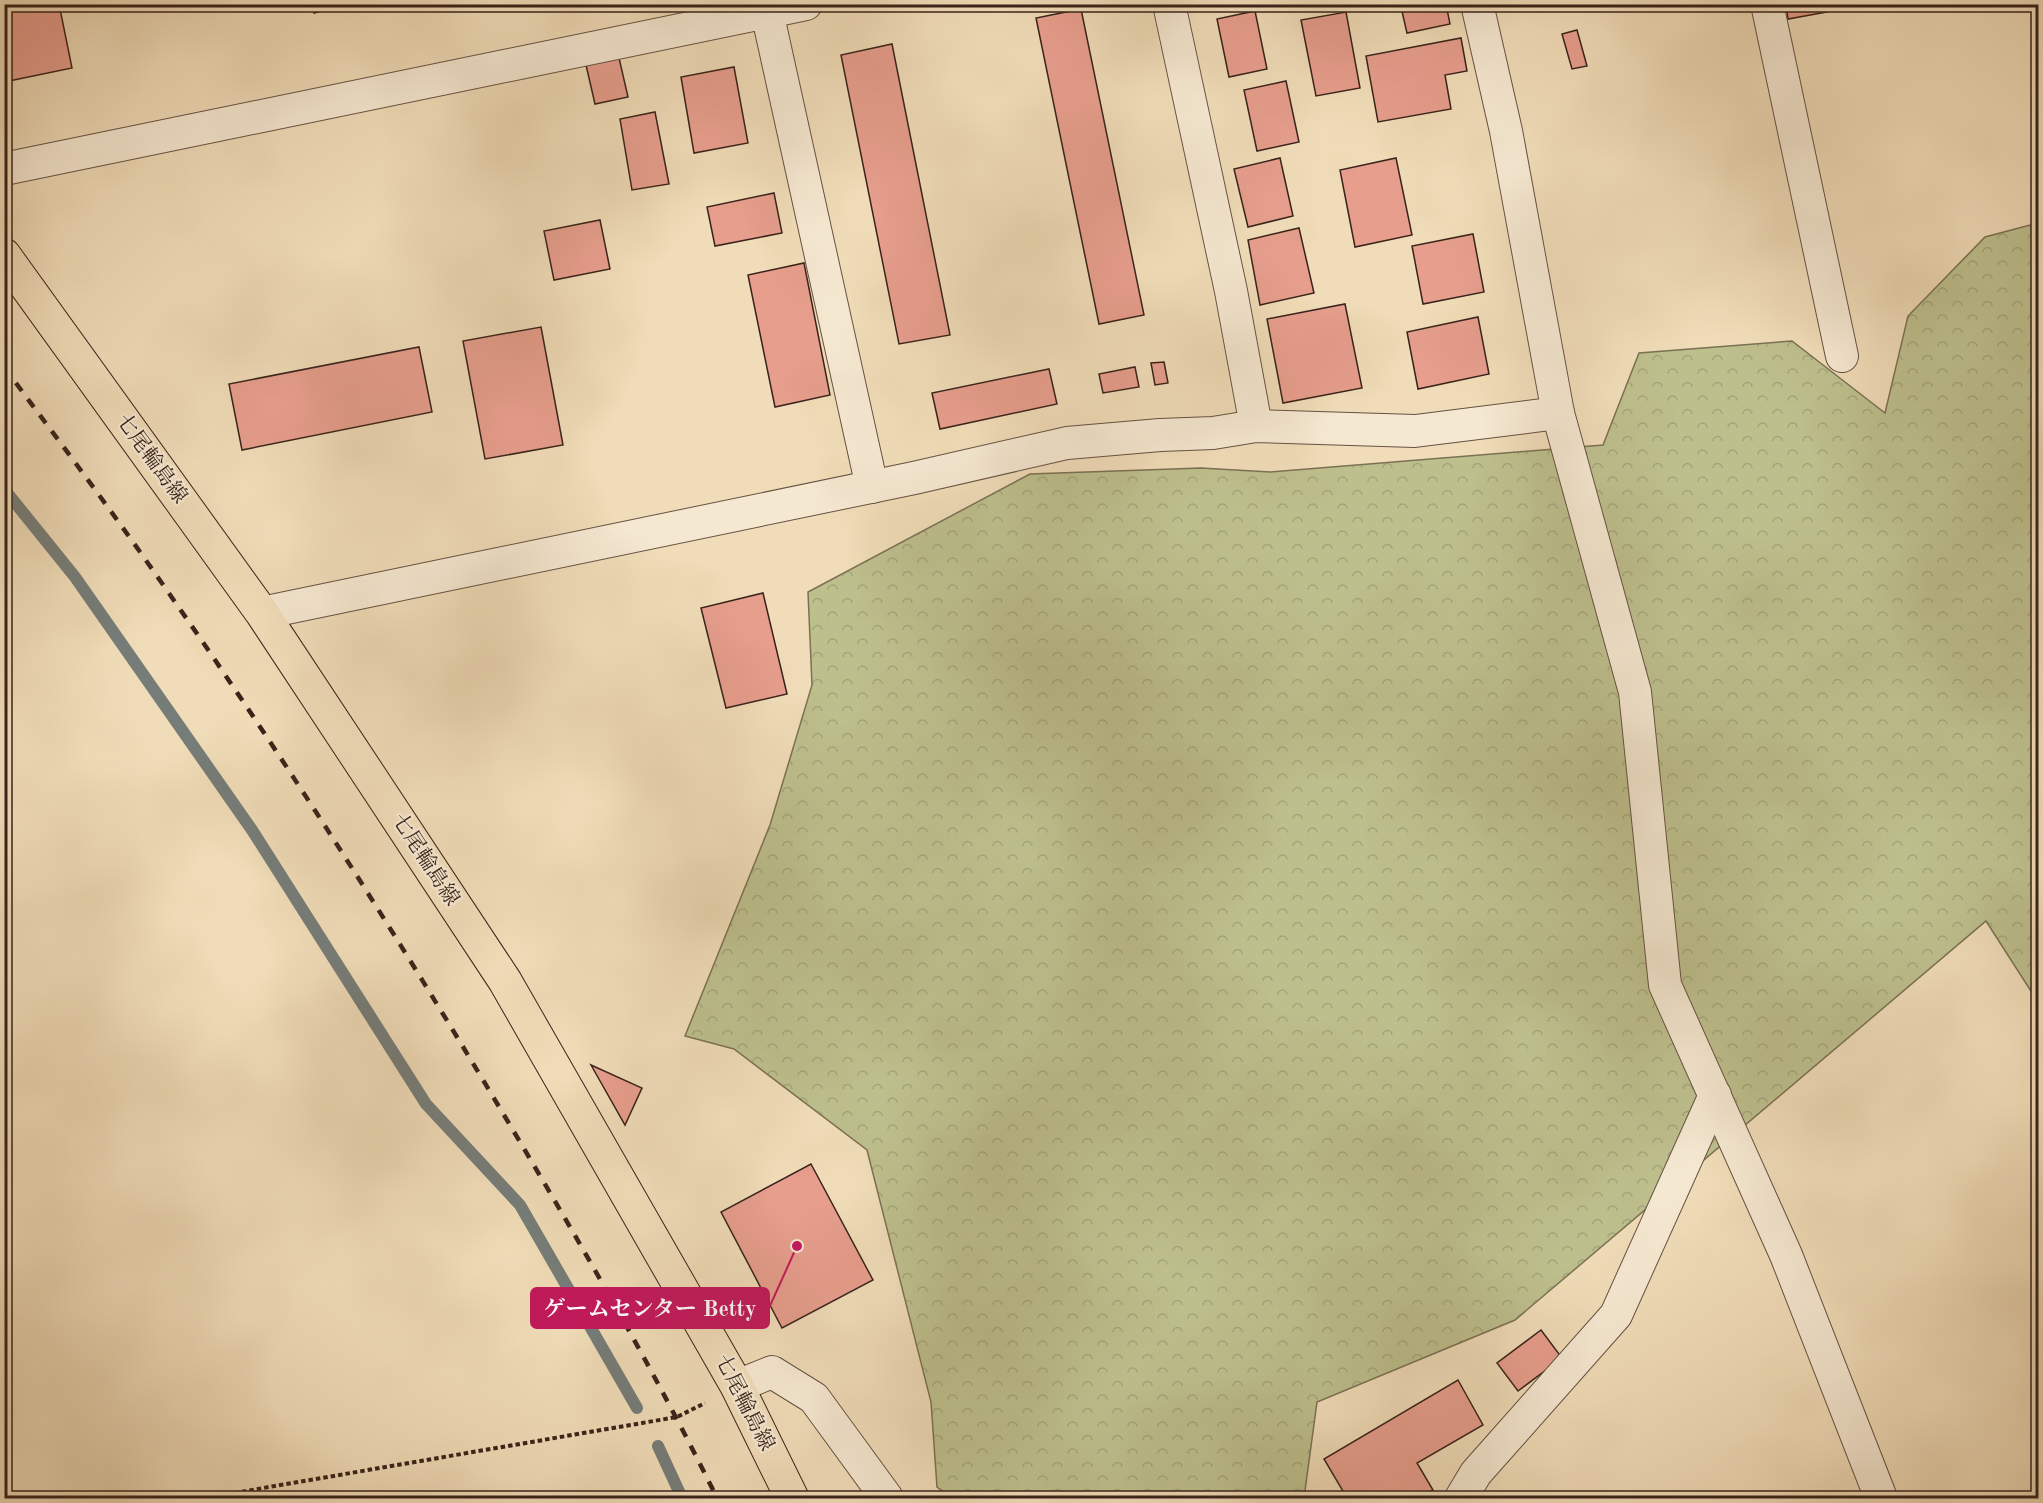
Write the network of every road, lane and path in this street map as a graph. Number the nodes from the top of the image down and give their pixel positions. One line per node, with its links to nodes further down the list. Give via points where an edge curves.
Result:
1 (806, 4): 5 (street)
2 (1169, 4): 10 (street)
3 (1477, 4): 9 (street, via 1506,130)
4 (1767, 4): 8 (street)
5 (767, 12): 6 (street); 11 (street)
6 (4, 169)
7 (4, 255): 12 (main road, 七尾輪島線)
8 (1842, 356)
9 (1558, 413): 10 (street, via 1415,431); 13 (street, via 1635,692 1665,985)
10 (1256, 426): 11 (street, via 1212,433 1067,443)
11 (872, 487): 12 (street)
12 (262, 613): 14 (main road, 七尾輪島線, via 505,981)
13 (1715, 1095): 18 (street, via 1616,1315 1476,1473); 19 (street, via 1786,1255)
14 (737, 1386): 15 (path, via 677,1417); 16 (main road, 七尾輪島線); 17 (street, via 772,1372 814,1398)
15 (205, 1498)
16 (792, 1498)
17 (887, 1498)
18 (1461, 1498)
19 (1881, 1498)

